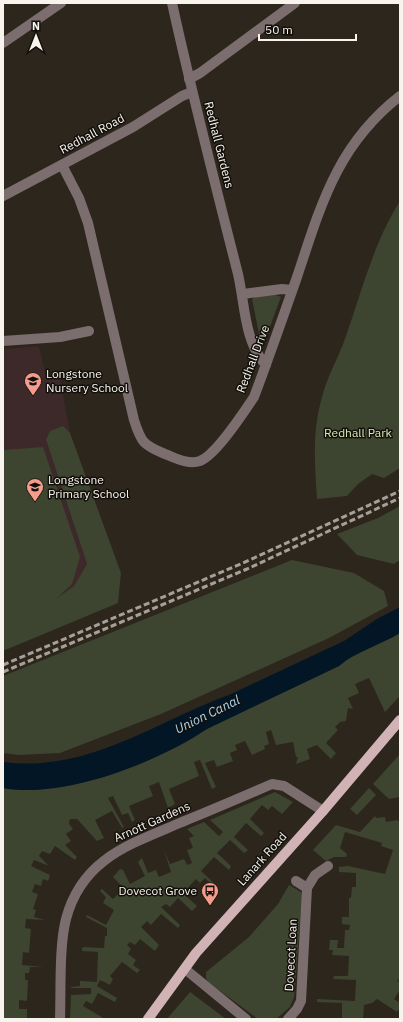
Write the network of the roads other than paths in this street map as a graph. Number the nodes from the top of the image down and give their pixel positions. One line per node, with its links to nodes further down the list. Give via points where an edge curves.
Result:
1 (61, 3): 4 (street)
2 (172, 3): 5 (street, Redhall Gardens)
3 (295, 3): 5 (street)
4 (3, 43)
5 (189, 79): 6 (street, Redhall Gardens)
6 (192, 92): 8 (street, Redhall Road); 11 (street, Redhall Gardens)
7 (400, 96): 10 (street, Redhall Drive, via 366,128 347,153 328,189)
8 (62, 165): 9 (street, Redhall Road); 14 (street, Redhall Drive, via 79,198 88,223 108,327 134,420 141,441 146,446 183,462 201,460 236,423 254,397)
9 (3, 196)
10 (292, 290): 11 (street); 14 (street, Redhall Drive)
11 (243, 294): 14 (street, Redhall Gardens, via 251,343)
12 (90, 331): 13 (street, via 60,337)
13 (3, 340)
14 (266, 365)
15 (400, 720): 16 (main road, Lanark Road)
16 (323, 811): 20 (main road, Lanark Road, via 196,953); 21 (street, Arnott Gardens, via 284,786 272,784 125,846 100,863 77,892 66,920)
17 (328, 866): 19 (street, via 315,875)
18 (296, 881): 19 (street)
19 (307, 888): 24 (street, Dovecot Loan, via 302,1001)
20 (185, 969): 22 (main road, Lanark Road); 23 (street)
21 (60, 1019)
22 (148, 1019)
23 (246, 1019)
24 (288, 1019)

